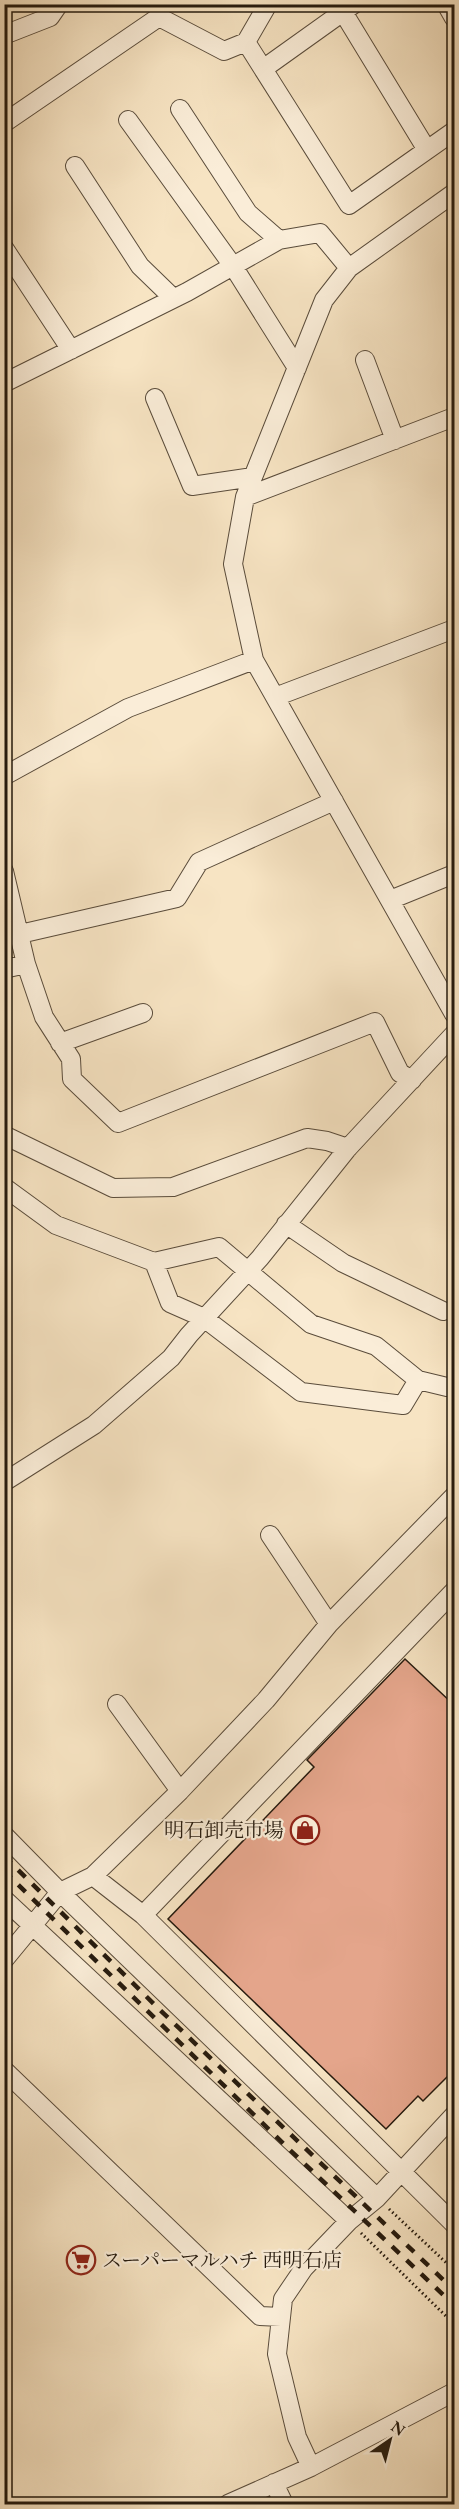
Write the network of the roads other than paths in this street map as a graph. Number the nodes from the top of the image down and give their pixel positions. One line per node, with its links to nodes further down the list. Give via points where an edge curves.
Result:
1 (59, 4): 6 (street, via 50,17)
2 (268, 4): 7 (street)
3 (446, 4): 5 (street)
4 (349, 8): 8 (street); 13 (street)
5 (454, 18)
6 (4, 35)
7 (246, 42): 8 (street); 11 (street, via 224,51 159,17)
8 (263, 69): 13 (street, via 349,205)
9 (180, 109): 16 (street, via 248,213)
10 (128, 120): 18 (street)
11 (4, 123)
12 (454, 131): 13 (street)
13 (427, 150)
14 (75, 166): 20 (street, via 140,266)
15 (454, 193): 19 (street)
16 (279, 240): 18 (street); 19 (street, via 320,232)
17 (4, 248): 21 (street)
18 (233, 266): 20 (street); 23 (street)
19 (349, 268): 23 (street, via 324,300)
20 (173, 298): 21 (street)
21 (71, 350): 24 (street)
22 (364, 360): 27 (street)
23 (297, 368): 28 (street)
24 (4, 383)
25 (155, 398): 28 (street, via 192,486)
26 (454, 417): 27 (street)
27 (394, 440): 29 (street)
28 (253, 477): 29 (street)
29 (245, 497): 31 (street, via 232,564)
30 (454, 629): 32 (street)
31 (254, 660): 32 (street); 33 (street, via 128,708)
32 (275, 698): 34 (street)
33 (4, 776)
34 (334, 801): 37 (street); 38 (street, via 199,862 177,898)
35 (4, 871): 38 (street)
36 (454, 874): 37 (street)
37 (390, 900): 42 (street)
38 (20, 934): 39 (street)
39 (26, 964): 40 (street); 44 (street, via 44,1017)
40 (4, 969)
41 (143, 1013): 44 (street)
42 (454, 1014)
43 (454, 1034): 45 (street)
44 (60, 1043): 45 (street, via 70,1059 72,1079 117,1123 375,1022 400,1073)
45 (412, 1080): 47 (street)
46 (4, 1135): 47 (street, via 113,1188 173,1187 306,1138)
47 (348, 1148): 49 (street)
48 (4, 1187): 50 (street, via 56,1224)
49 (286, 1224): 51 (street); 52 (street, via 343,1263)
50 (154, 1262): 51 (street, via 219,1246); 53 (street, via 170,1303)
51 (248, 1270): 53 (street); 54 (street, via 311,1324 376,1346)
52 (443, 1311)
53 (204, 1318): 54 (street, via 302,1392 403,1405); 56 (street, via 171,1358 94,1425)
54 (418, 1380): 55 (street)
55 (447, 1387)
56 (4, 1482)
57 (454, 1496): 60 (street)
58 (270, 1534): 60 (street)
59 (454, 1591): 67 (street)
60 (329, 1624): 62 (street, via 266,1700)
61 (117, 1704): 62 (street)
62 (180, 1791): 64 (street)
63 (4, 1835): 65 (street)
64 (93, 1876): 65 (street); 67 (street)
65 (60, 1892): 68 (street); 73 (street)
66 (4, 1899): 68 (street)
67 (143, 1916): 72 (street)
68 (31, 1926): 69 (street); 74 (street)
69 (4, 1960)
70 (4, 2070): 76 (street, via 260,2316)
71 (454, 2115): 72 (street)
72 (401, 2170): 73 (street); 75 (street)
73 (377, 2198): 74 (street)
74 (349, 2222): 76 (street, via 304,2268 283,2299)
75 (454, 2224)
76 (281, 2317): 78 (street, via 277,2354 297,2437)
77 (454, 2392): 78 (street)
78 (311, 2467): 79 (street)
79 (274, 2483): 80 (street); 81 (street)
80 (228, 2505)
81 (284, 2505)

